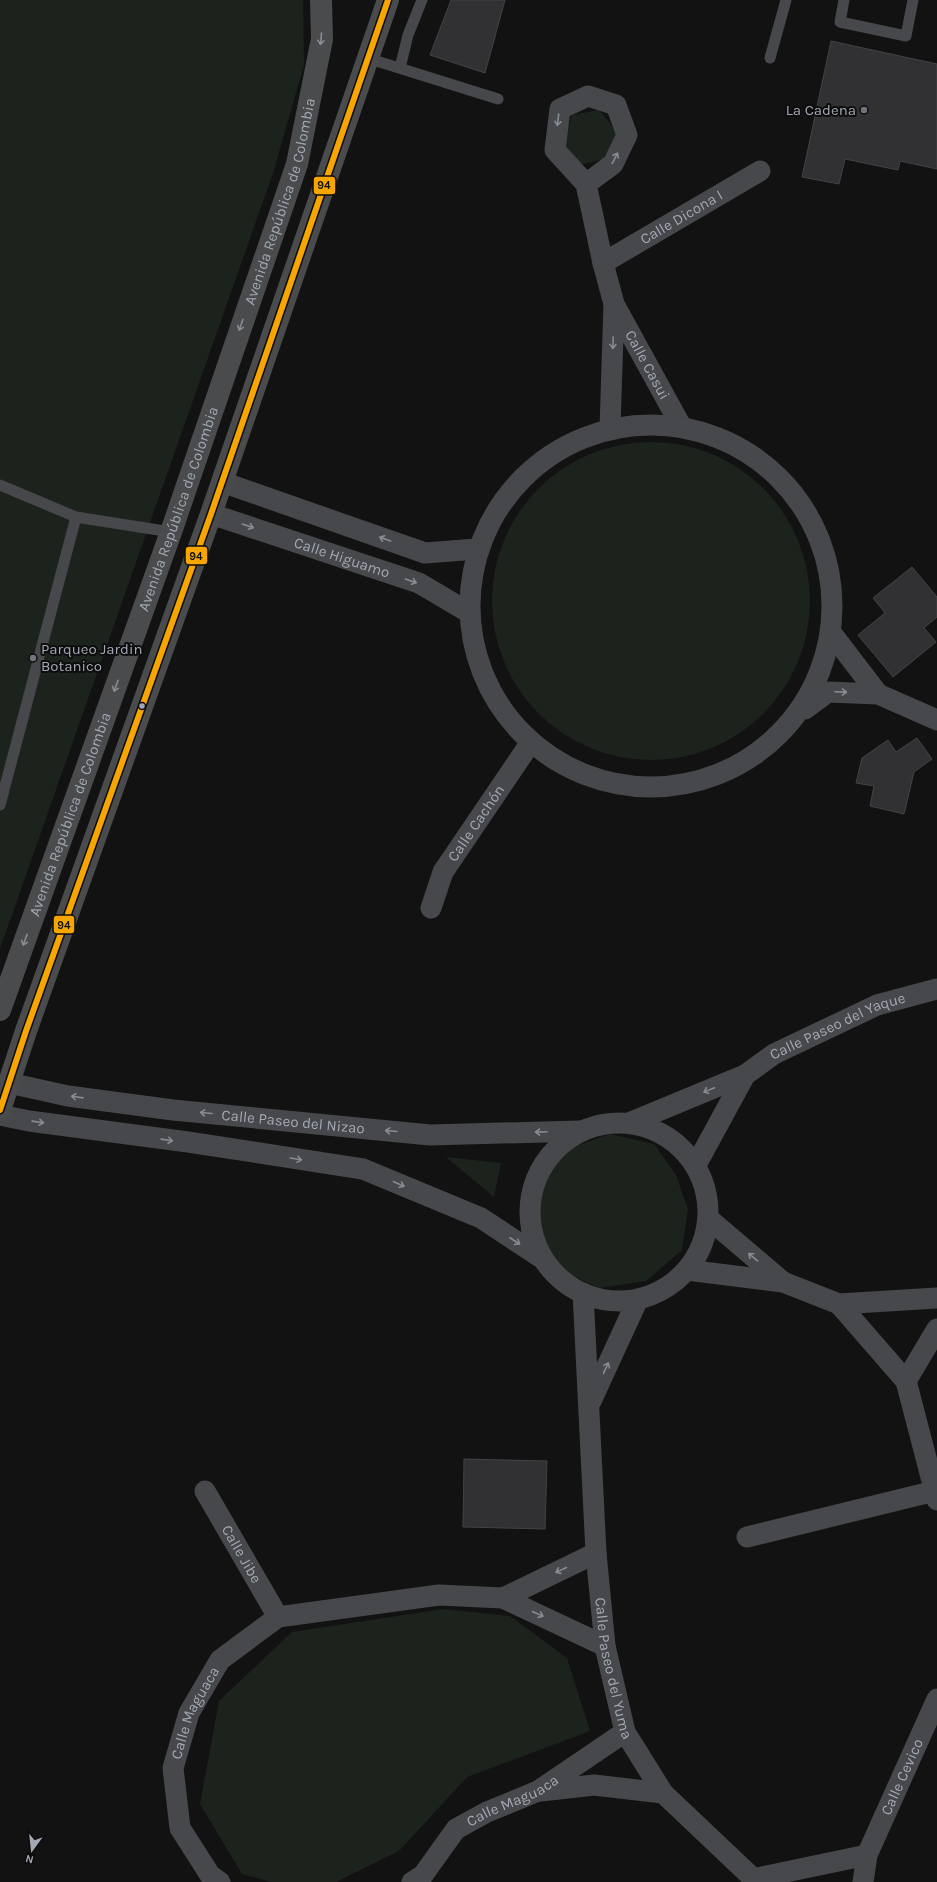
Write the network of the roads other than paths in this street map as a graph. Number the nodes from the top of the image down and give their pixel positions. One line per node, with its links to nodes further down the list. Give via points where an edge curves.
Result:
1 (321, 0): 21 (main road, Avenida República de Colombia, one-way to 21, via 322,39 297,164)
2 (388, 0): 7 (main road, Avenida República de Colombia)
3 (422, 0): 9 (lane, via 408,35)
4 (786, 0): 8 (lane)
5 (844, 0): 6 (lane, via 840,22 906,36)
6 (913, 0)
7 (367, 58): 9 (lane); 17 (main road, Avenida República de Colombia)
8 (770, 58)
9 (400, 68): 10 (lane)
10 (498, 99)
11 (760, 171): 13 (street, Calle Dicona I)
12 (586, 184): 13 (street, Calle Casui)
13 (603, 263): 14 (street, Calle Casui)
14 (614, 304): 15 (street, Calle Casui); 16 (street, Calle Casui, one-way to 16)
15 (681, 426): 16 (street, via 646,424); 24 (street, via 735,445 781,478 814,524 831,577)
16 (610, 428): 22 (street, via 566,444 528,471 497,507)
17 (222, 482): 19 (main road, Avenida República de Colombia); 22 (street, one-way to 17, via 425,553)
18 (0, 485): 20 (lane)
19 (211, 514): 23 (street, Calle Higuamo, one-way to 23, via 419,583); 34 (main road, Avenida República de Colombia)
20 (76, 517): 21 (lane); 29 (lane)
21 (171, 532): 32 (main road, Avenida República de Colombia, one-way to 32)
22 (477, 549): 23 (street, via 470,580)
23 (468, 612): 28 (street, via 477,661 498,705)
24 (832, 634): 25 (street); 26 (street, via 819,677)
25 (878, 694): 26 (street, one-way to 25, via 828,692); 27 (street)
26 (796, 716): 28 (street, via 767,746 731,769 691,783 648,787 606,782 566,766)
27 (937, 720)
28 (531, 742): 30 (street, Calle Cachón, via 443,872)
29 (0, 805)
30 (431, 908)
31 (937, 989): 33 (street, Calle Paseo del Yaque, via 877,1005 774,1054)
32 (0, 1010)
33 (745, 1075): 37 (street, Calle Paseo del Yaque, one-way to 37); 39 (street, Calle Paseo del Yaque)
34 (9, 1083): 35 (main road, Avenida República de Colombia); 38 (street, Calle Paseo del Nizao, one-way to 34, via 430,1135 173,1110 68,1096)
35 (0, 1110)
36 (0, 1115): 41 (street, Calle Paseo del Nizao, one-way to 41, via 363,1169 481,1218)
37 (629, 1123): 38 (street, via 604,1124); 39 (street, via 654,1130 678,1144)
38 (580, 1131): 41 (street, via 559,1145 540,1169 531,1198 531,1229)
39 (696, 1165): 40 (street, via 707,1191)
40 (709, 1219): 42 (street, via 702,1247); 43 (street, one-way to 40)
41 (540, 1256): 44 (street, via 559,1278)
42 (687, 1270): 43 (street); 46 (street, via 665,1289)
43 (784, 1282): 47 (street)
44 (582, 1293): 46 (street, via 610,1301); 50 (street, Calle Paseo del Yuma)
45 (937, 1298): 47 (street)
46 (638, 1299): 50 (street, Calle Paseo del Yuma, one-way to 46)
47 (839, 1304): 49 (street)
48 (937, 1329): 49 (street)
49 (906, 1381): 52 (street)
50 (589, 1403): 54 (street, Calle Paseo del Yuma)
51 (206, 1491): 56 (street, Calle Jibe)
52 (936, 1496): 53 (street)
53 (747, 1537)
54 (596, 1553): 55 (street, Calle Maguaca, one-way to 55); 57 (street, Calle Paseo del Yuma)
55 (502, 1598): 56 (street, Calle Maguaca, via 439,1595); 57 (street, Calle Maguaca, one-way to 57)
56 (278, 1617): 65 (street, Calle Maguaca, via 220,1660 189,1713 173,1768 180,1828 210,1875)
57 (605, 1646): 59 (street, Calle Paseo del Yuma)
58 (937, 1699): 62 (street, Calle Cevico)
59 (626, 1732): 60 (street, Calle Maguaca); 61 (street, Calle Paseo del Yuma)
60 (538, 1791): 61 (street, via 594,1785); 63 (street, Calle Maguaca, via 487,1812 456,1829)
61 (663, 1793): 64 (street, Calle Paseo del Yuma)
62 (867, 1855): 64 (street); 66 (street, Calle Cevico)
63 (422, 1880)
64 (755, 1880)
65 (220, 1882)
66 (863, 1882)

